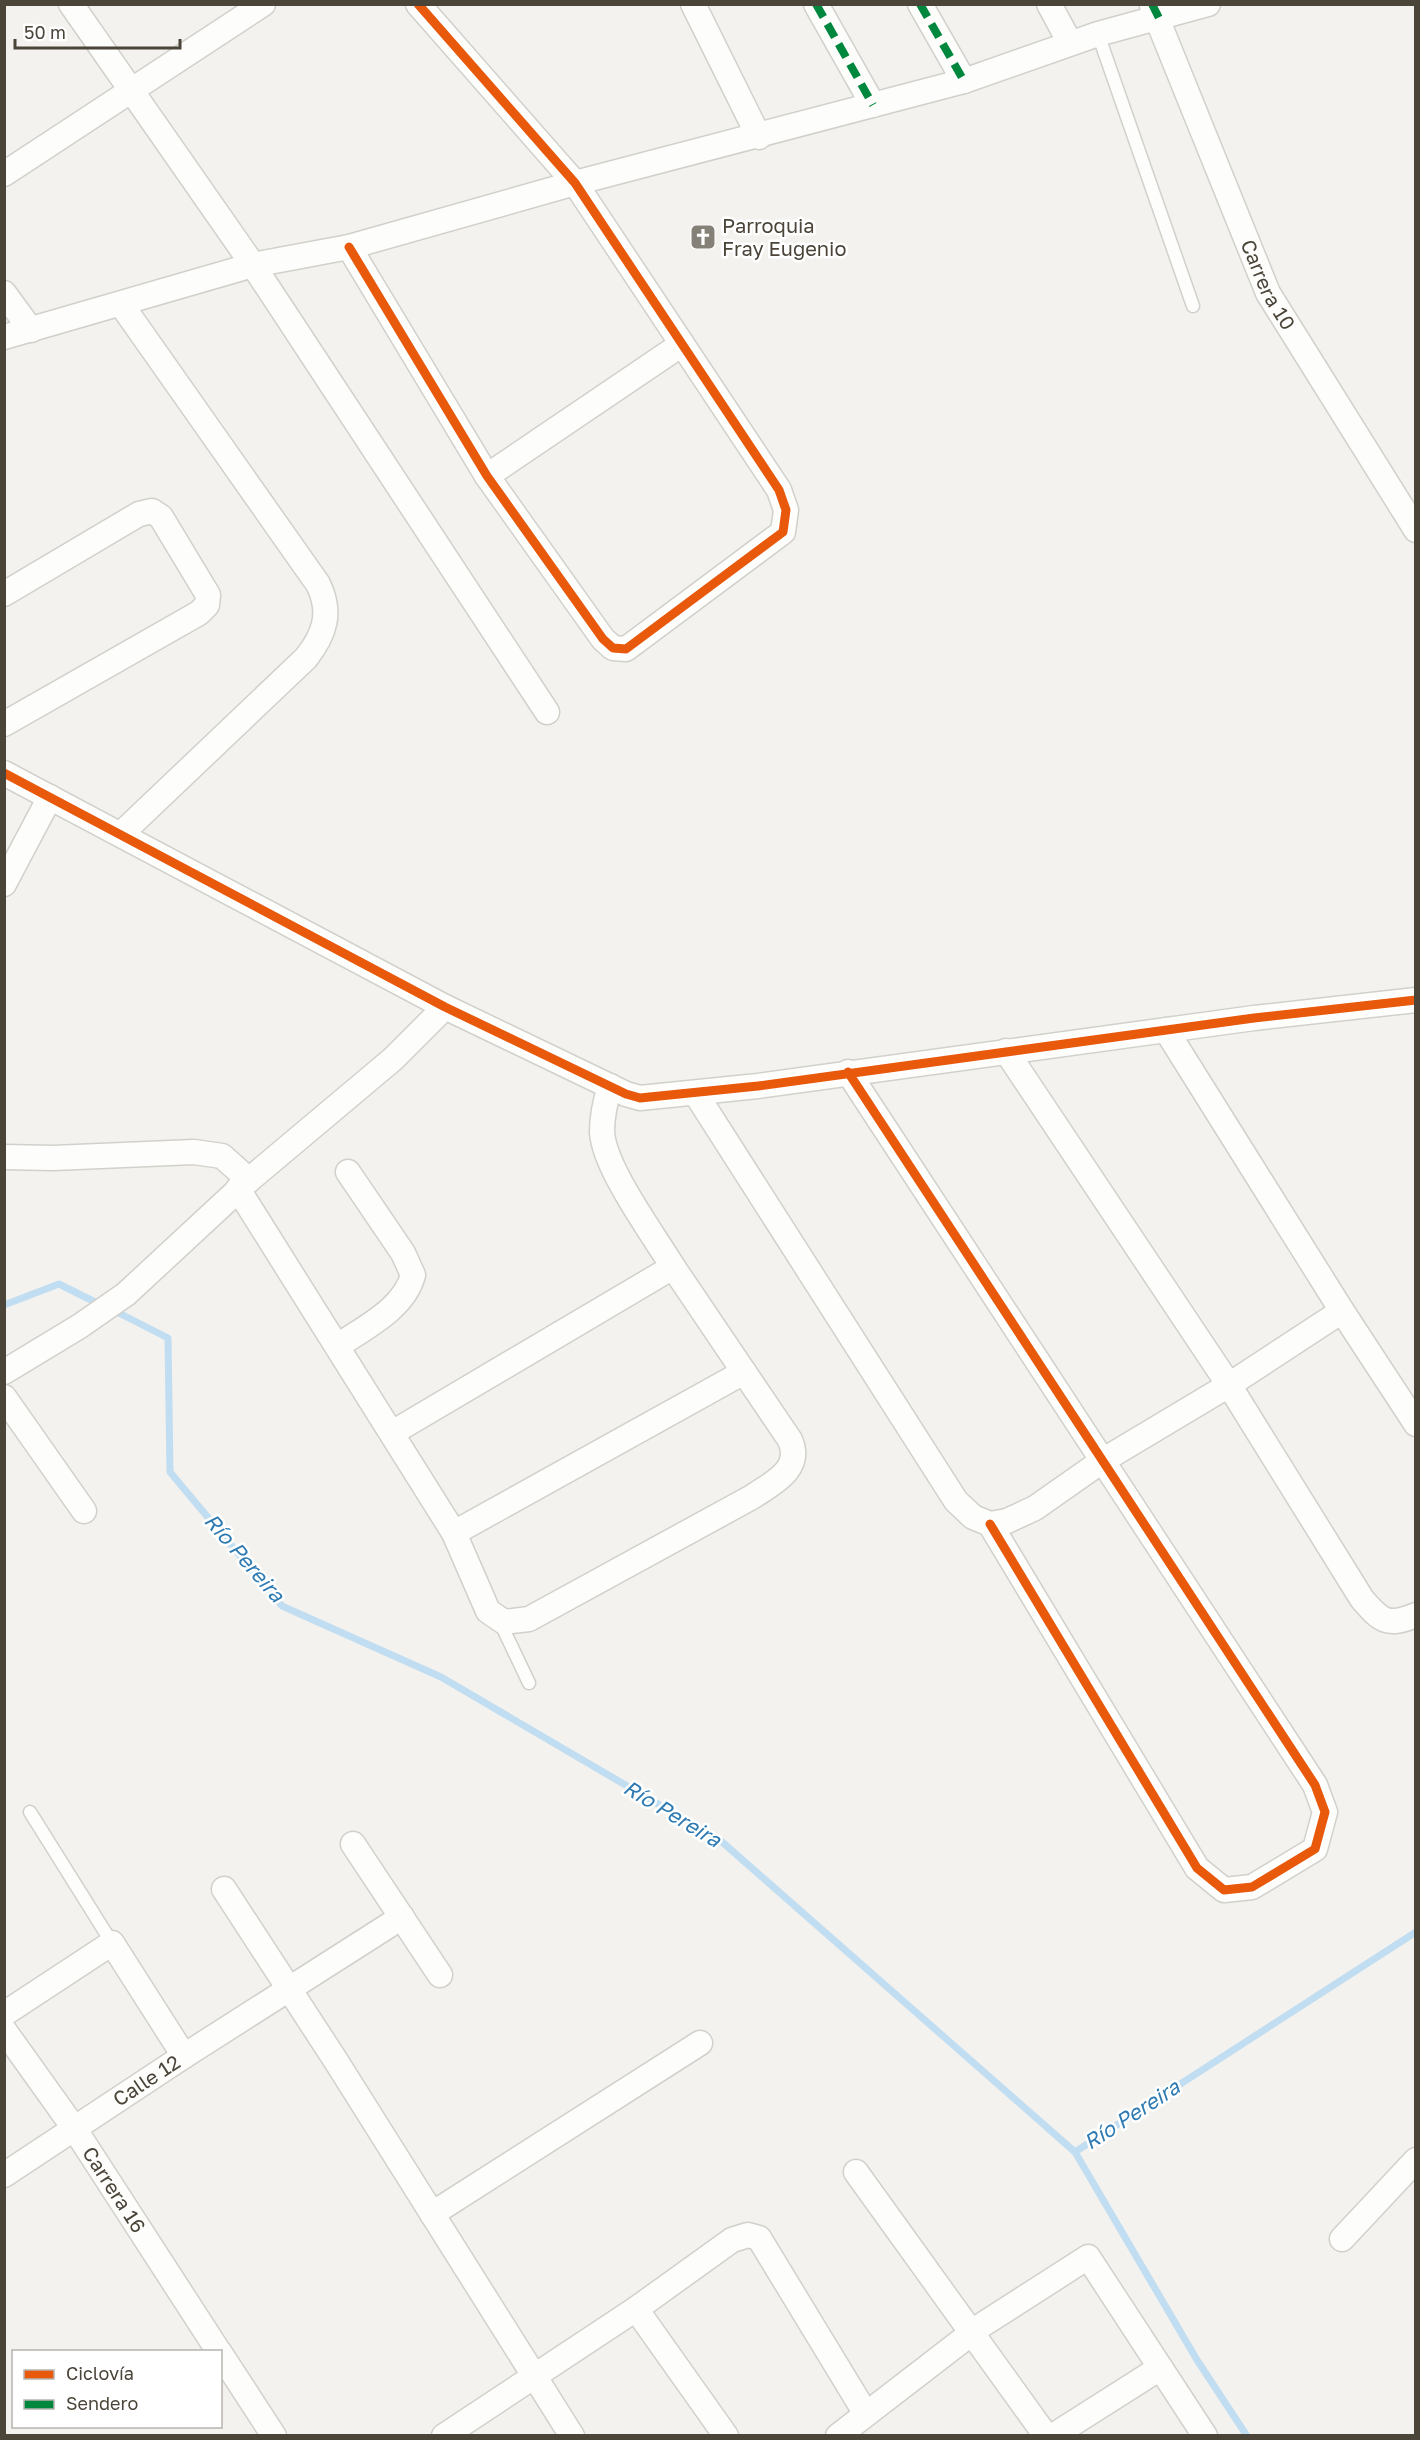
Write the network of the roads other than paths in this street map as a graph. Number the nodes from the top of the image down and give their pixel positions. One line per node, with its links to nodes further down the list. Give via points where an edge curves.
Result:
1 (71, 4): 13 (street)
2 (263, 4): 13 (street)
3 (418, 4): 17 (street)
4 (693, 4): 15 (street)
5 (816, 4): 14 (street)
6 (920, 4): 12 (street)
7 (1049, 4): 11 (street)
8 (1208, 4): 9 (street)
9 (1155, 11): 10 (street); 27 (street, Carrera 10, via 1268,293)
10 (1098, 34): 11 (street); 22 (lane)
11 (1070, 43): 12 (street)
12 (964, 81): 14 (street)
13 (132, 92): 16 (street); 19 (street)
14 (873, 105): 15 (street)
15 (759, 136): 17 (street)
16 (4, 174)
17 (575, 183): 18 (street); 25 (street)
18 (349, 247): 19 (street); 26 (street)
19 (253, 265): 21 (street); 29 (street)
20 (4, 292): 23 (street)
21 (121, 304): 23 (street); 33 (street, via 318,584 327,613 323,632 306,658)
22 (1193, 306)
23 (31, 330): 24 (street)
24 (4, 337)
25 (682, 344): 26 (street); 26 (street, via 779,490 786,510 783,532 626,649 613,648 603,639)
26 (488, 476)
27 (1416, 530)
28 (4, 594): 30 (street, via 139,514 152,511 161,517 208,595 207,605 199,613)
29 (547, 712)
30 (4, 724)
31 (4, 773): 32 (street)
32 (50, 797): 33 (street); 34 (street)
33 (121, 834): 36 (street)
34 (4, 884)
35 (1416, 1000): 37 (street)
36 (445, 1007): 40 (street); 44 (street, via 393,1059)
37 (1166, 1030): 38 (street); 46 (street)
38 (1006, 1052): 39 (street); 50 (street)
39 (849, 1072): 41 (street); 54 (street)
40 (610, 1086): 41 (street, via 640,1098); 45 (street, via 602,1133 609,1160)
41 (696, 1094): 56 (street, via 956,1501 973,1517)
42 (4, 1157): 44 (street, via 194,1152 222,1156)
43 (348, 1172): 47 (street, via 403,1253 413,1275 404,1295 392,1308)
44 (243, 1184): 47 (street, via 254,1218); 48 (street, via 126,1294)
45 (673, 1267): 49 (street); 53 (street)
46 (1342, 1311): 50 (street); 52 (street)
47 (339, 1346): 53 (street)
48 (4, 1372)
49 (744, 1372): 57 (street); 59 (street, via 793,1448 793,1461 783,1475 752,1497 529,1619 511,1623)
50 (1228, 1385): 54 (street); 58 (street, via 1362,1599 1385,1621 1398,1622)
51 (4, 1397): 55 (street)
52 (1416, 1424)
53 (392, 1433): 57 (street)
54 (1102, 1461): 56 (street, via 1035,1508); 56 (street, via 1315,1785 1325,1812 1315,1849 1252,1887 1224,1890 1197,1868)
55 (84, 1511)
56 (990, 1524)
57 (454, 1533): 59 (street, via 488,1611)
58 (1416, 1615)
59 (499, 1620): 60 (lane)
60 (529, 1683)
61 (30, 1812): 65 (lane)
62 (353, 1844): 64 (street)
63 (224, 1888): 67 (street)
64 (402, 1917): 66 (street); 67 (street, Calle 12)
65 (112, 1943): 68 (street); 71 (street)
66 (440, 1975)
67 (289, 1988): 71 (street, Calle 12); 76 (street)
68 (4, 2014)
69 (4, 2030): 72 (street, Carrera 16)
70 (700, 2043): 76 (street)
71 (184, 2056): 72 (street, Calle 12)
72 (74, 2128): 75 (street, Calle 12); 80 (street, Carrera 16)
73 (1416, 2160): 77 (street)
74 (856, 2172): 79 (street)
75 (4, 2175)
76 (432, 2214): 83 (street)
77 (1342, 2239)
78 (636, 2309): 83 (street); 84 (street, via 732,2240 748,2235 759,2238); 88 (street)
79 (973, 2333): 82 (street, via 1088,2257); 84 (street); 90 (street)
80 (219, 2350)
81 (222, 2355): 85 (street, Carrera 16)
82 (1160, 2368): 91 (street); 92 (street)
83 (534, 2376): 86 (street); 87 (street)
84 (866, 2414): 89 (street)
85 (274, 2436)
86 (444, 2436)
87 (572, 2436)
88 (726, 2436)
89 (838, 2436)
90 (1046, 2436)
91 (1053, 2436)
92 (1204, 2436)

